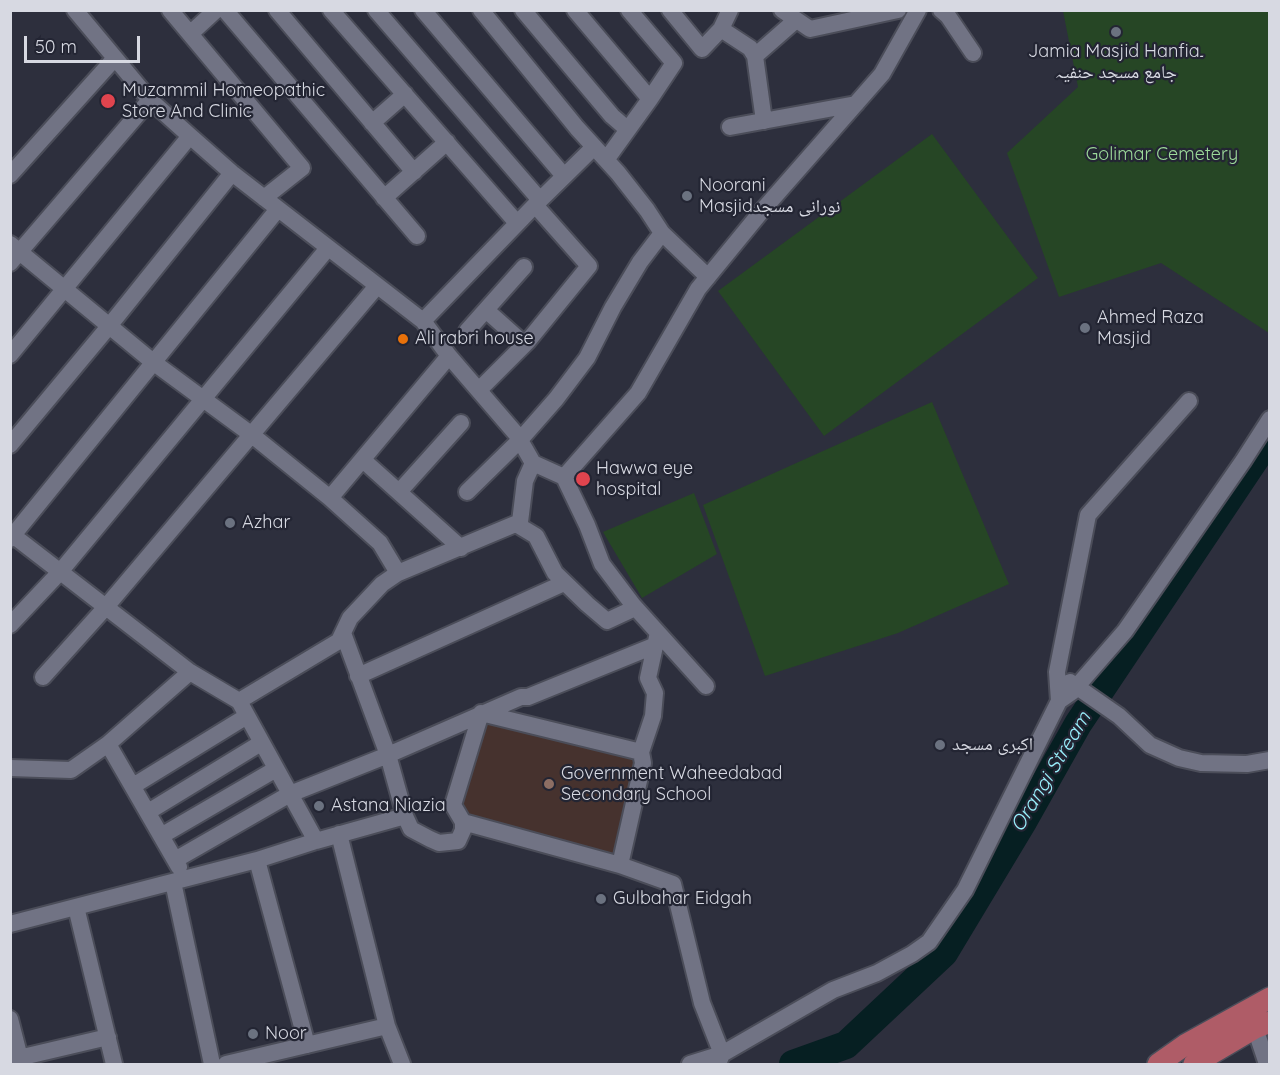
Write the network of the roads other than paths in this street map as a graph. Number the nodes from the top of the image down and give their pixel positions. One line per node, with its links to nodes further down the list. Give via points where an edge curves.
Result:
1 (75, 10): 23 (street)
2 (170, 10): 20 (street)
3 (216, 10): 20 (street)
4 (225, 10): 41 (street)
5 (277, 10): 29 (street)
6 (331, 10): 24 (street)
7 (376, 10): 42 (street)
8 (423, 10): 39 (street)
9 (481, 10): 34 (street)
10 (523, 10): 31 (street)
11 (575, 10): 25 (street)
12 (629, 10): 25 (street, via 674,63)
13 (670, 10): 19 (street, via 702,49)
14 (730, 10): 19 (street)
15 (898, 10): 18 (street, via 810,29)
16 (918, 10): 27 (street, via 882,74)
17 (941, 10): 21 (street)
18 (789, 15): 22 (street)
19 (721, 29): 22 (street, via 750,48)
20 (190, 34): 40 (street, via 302,168)
21 (973, 52)
22 (755, 56): 28 (street)
23 (115, 58): 26 (street); 38 (street)
24 (405, 94): 29 (street); 33 (street)
25 (650, 99): 31 (street)
26 (150, 100): 32 (street); 48 (street)
27 (856, 104): 28 (street); 50 (street)
28 (764, 121): 30 (street)
29 (372, 123): 36 (street)
30 (730, 128)
31 (627, 129): 35 (street)
32 (190, 136): 37 (street); 52 (street)
33 (447, 142): 36 (street); 44 (street)
34 (594, 147): 35 (street); 39 (street)
35 (606, 160): 45 (street)
36 (414, 171): 41 (street)
37 (232, 173): 40 (street); 55 (street)
38 (10, 175)
39 (564, 176): 42 (street)
40 (264, 198): 43 (street)
41 (384, 198): 46 (street)
42 (537, 202): 44 (street); 57 (street, via 589,266)
43 (278, 209): 47 (street); 60 (street)
44 (517, 223): 54 (street)
45 (662, 233): 50 (street); 67 (street, via 613,306 587,358)
46 (417, 236)
47 (328, 248): 51 (street); 62 (street)
48 (14, 253): 52 (street)
49 (524, 267): 53 (street)
50 (708, 278): 71 (street, via 638,393)
51 (377, 286): 54 (street); 66 (street)
52 (65, 289): 55 (street); 58 (street)
53 (486, 310): 56 (street); 57 (street)
54 (423, 321): 59 (street)
55 (110, 326): 60 (street); 68 (street)
56 (466, 331)
57 (524, 344): 61 (street)
58 (10, 355)
59 (449, 356): 61 (street); 69 (street)
60 (153, 362): 62 (street); 76 (street)
61 (479, 390): 67 (street)
62 (202, 398): 66 (street); 78 (street)
63 (1189, 401): 87 (street, via 1088,515)
64 (1269, 419): 91 (street, via 1125,631)
65 (460, 423): 72 (street)
66 (252, 435): 74 (street); 81 (street)
67 (520, 440): 70 (street); 73 (street)
68 (10, 445)
69 (363, 459): 72 (street); 74 (street)
70 (533, 463): 71 (street); 75 (street, via 525,482 520,522)
71 (564, 477): 82 (street, via 602,564)
72 (399, 492): 77 (street)
73 (467, 492)
74 (330, 498): 79 (street, via 380,543)
75 (516, 524): 77 (street); 80 (street, via 536,536)
76 (11, 536): 78 (street)
77 (461, 548): 79 (street)
78 (60, 572): 81 (street); 83 (street)
79 (398, 573): 84 (street, via 350,618)
80 (564, 583): 82 (street, via 607,621); 88 (street)
81 (105, 608): 86 (street); 89 (street)
82 (635, 608): 85 (street)
83 (10, 625)
84 (343, 633): 88 (street); 93 (street, via 339,641)
85 (657, 639): 90 (street); 94 (street, via 528,697); 97 (street, via 648,678 655,693 653,716)
86 (190, 672): 93 (street); 96 (street)
87 (1057, 672): 91 (street); 92 (street)
88 (358, 676): 98 (street)
89 (43, 677)
90 (706, 686)
91 (1077, 687): 92 (street); 99 (street, via 1119,716 1150,745 1179,758 1201,763 1247,764)
92 (1059, 701): 123 (street, via 965,890 929,942 878,973 833,990)
93 (243, 708): 95 (street); 102 (street)
94 (481, 713): 97 (street); 98 (street); 106 (street, via 453,805)
95 (261, 742): 101 (street); 104 (street)
96 (108, 744): 100 (street, via 71,770); 102 (street)
97 (641, 752): 112 (street, via 643,763)
98 (388, 755): 103 (street); 105 (street)
99 (1269, 760)
100 (10, 768)
101 (276, 769): 103 (street); 108 (street)
102 (133, 786): 104 (street)
103 (290, 794): 109 (street); 110 (street)
104 (148, 812): 108 (street)
105 (405, 816): 106 (street, via 411,829 439,843 458,842); 107 (street)
106 (464, 822): 112 (street)
107 (339, 834): 109 (street); 119 (street)
108 (161, 836): 110 (street)
109 (316, 840): 111 (street)
110 (175, 860): 113 (street)
111 (257, 860): 113 (street); 121 (street)
112 (620, 865): 123 (street, via 673,884)
113 (179, 880): 114 (street); 125 (street)
114 (76, 907): 115 (street); 120 (street)
115 (10, 924)
116 (1269, 998): 129 (main road, via 1185,1045)
117 (10, 1019): 122 (street)
118 (1262, 1025): 130 (main road); 131 (street)
119 (387, 1026): 121 (street); 127 (street)
120 (108, 1036): 122 (street); 124 (street)
121 (307, 1045): 126 (street)
122 (15, 1059)
123 (720, 1059): 128 (street)
124 (114, 1065)
125 (212, 1065)
126 (226, 1065)
127 (402, 1065)
128 (690, 1065)
129 (1158, 1065)
130 (1194, 1065)
131 (1267, 1065)

